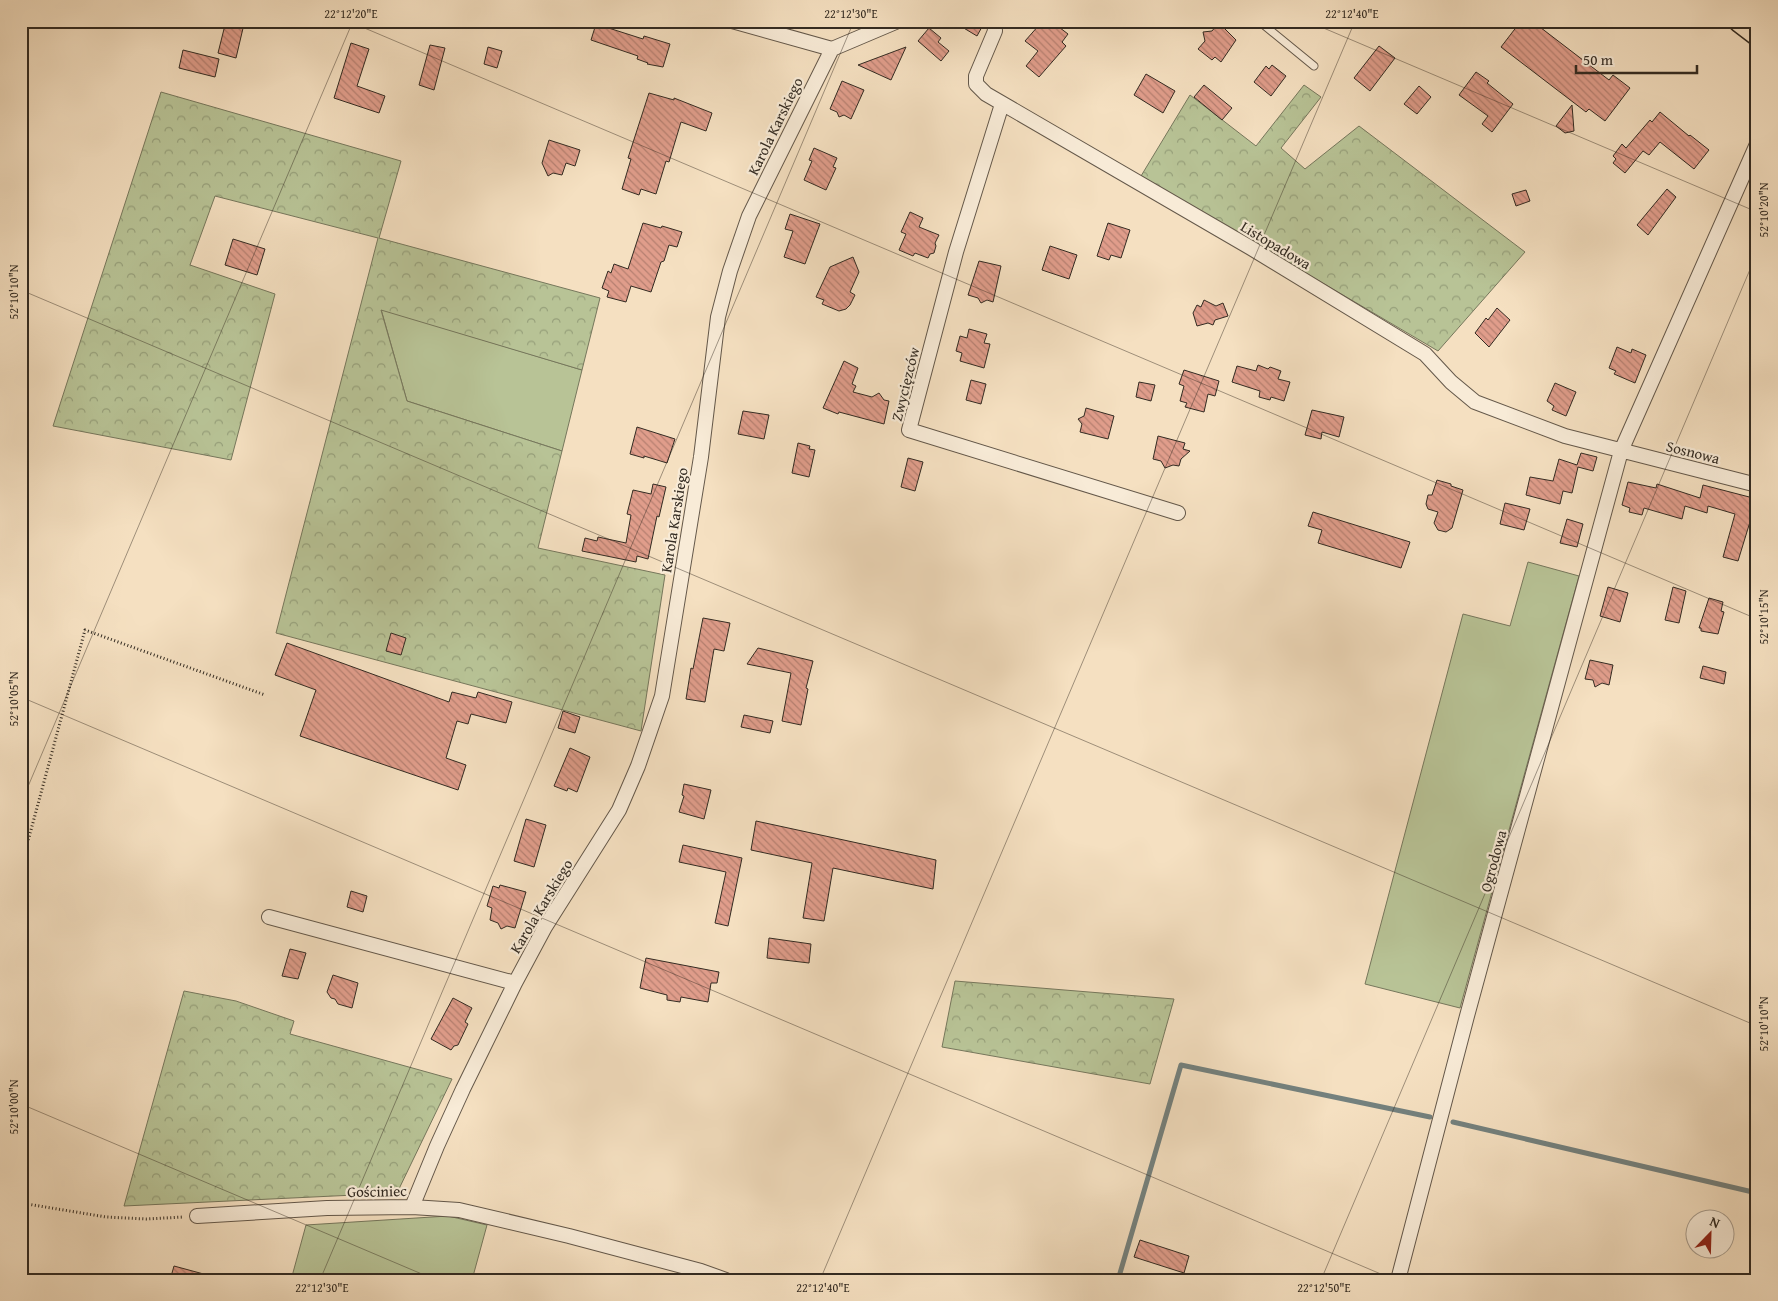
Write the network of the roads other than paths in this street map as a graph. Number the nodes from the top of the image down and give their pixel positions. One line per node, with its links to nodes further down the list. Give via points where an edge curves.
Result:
1 (732, 21): 7 (street)
2 (898, 21): 7 (street)
3 (994, 21): 9 (street, Listopadowa, via 995,31 978,69 976,84)
4 (1259, 21): 8 (lane)
5 (1740, 21): 6 (main road)
6 (1757, 34)
7 (832, 49): 15 (street, Karola Karskiego, via 749,216 730,271 718,317 701,457 662,696 650,732 618,810)
8 (1314, 66)
9 (1002, 104): 11 (street, Listopadowa, via 1251,248 1425,354 1450,382 1476,402 1565,436); 13 (street, Zwycięzców, via 956,252 909,430)
10 (1757, 144): 11 (street, Ogrodowa)
11 (1621, 451): 12 (street, Sosnowa); 19 (street, Ogrodowa)
12 (1757, 485)
13 (1178, 513)
14 (268, 917): 15 (street)
15 (515, 983): 16 (street, Karola Karskiego, via 448,1122)
16 (412, 1207): 17 (street, Gościniec, via 327,1208); 18 (street, Gościniec, via 459,1210 504,1220)
17 (197, 1216)
18 (726, 1280)
19 (1398, 1280)

